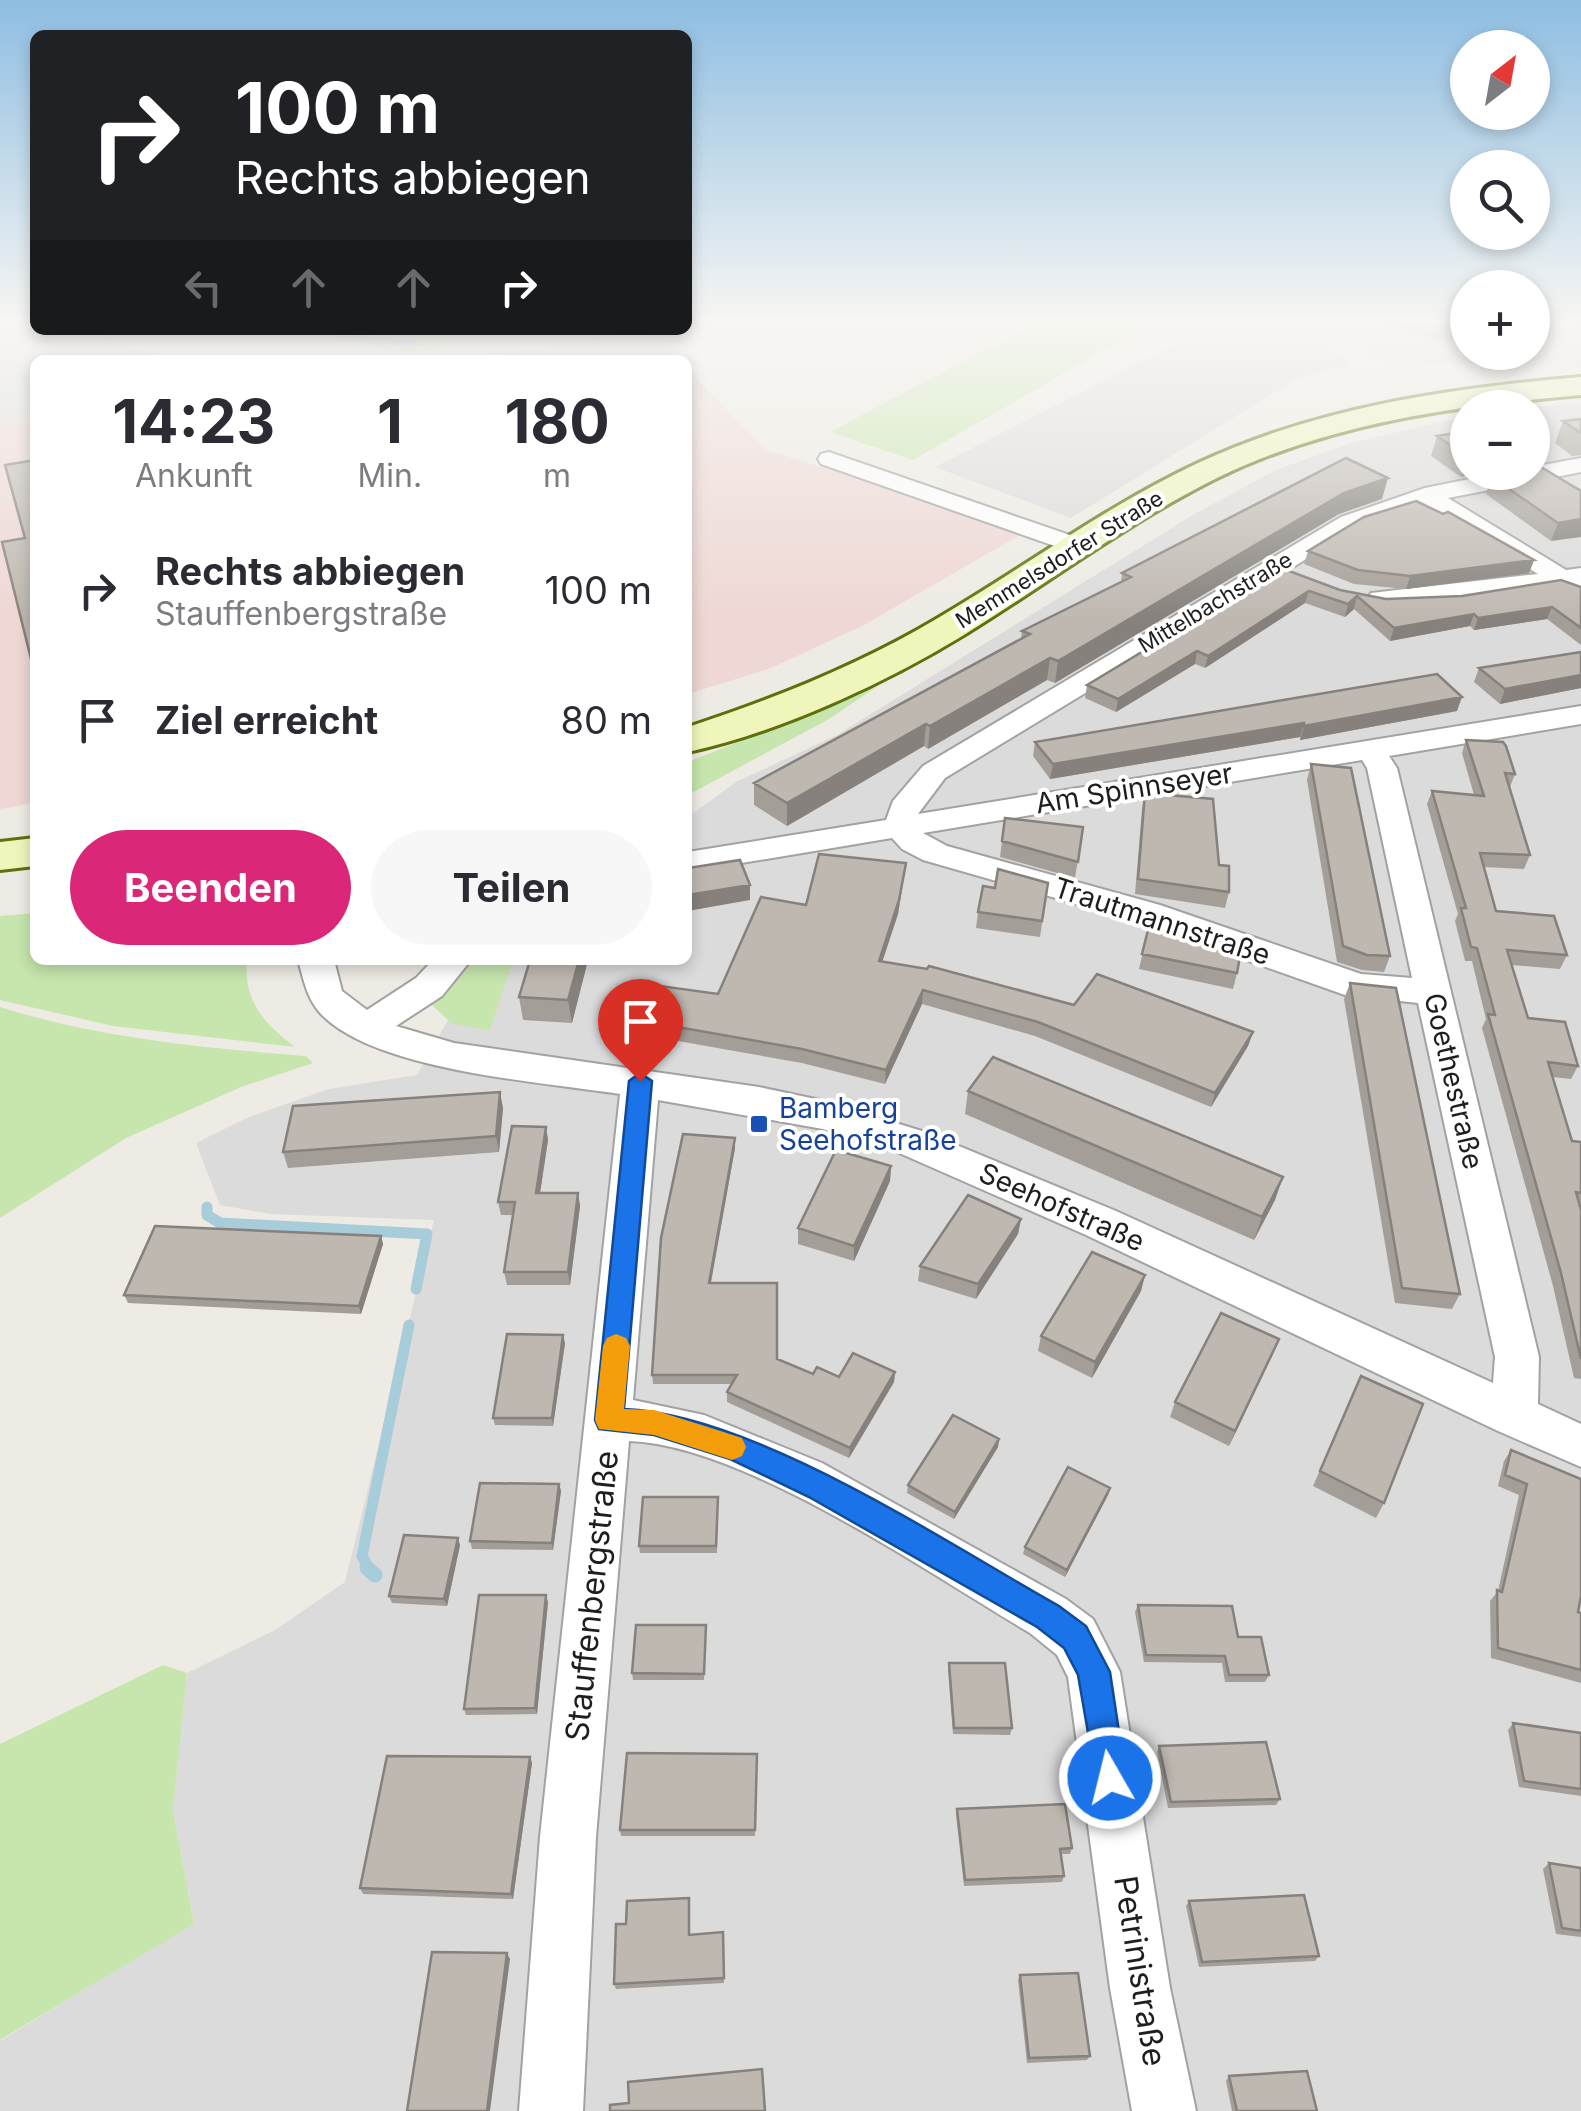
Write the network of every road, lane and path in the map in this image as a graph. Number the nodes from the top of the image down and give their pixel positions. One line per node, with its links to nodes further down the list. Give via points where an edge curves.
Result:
1 (1352, 422): 5 (main road, Memmelsdorfer Straße, via 1296,435 1213,469)
2 (829, 458): 5 (street)
3 (1581, 465): 4 (street, Mittelbachstraße)
4 (1425, 496): 6 (street, Mittelbachstraße, via 1350,522); 8 (street)
5 (1078, 546): 10 (main road, Memmelsdorfer Straße, via 948,628)
6 (1273, 565): 7 (street); 15 (street, Mittelbachstraße, via 934,772 904,808)
7 (1310, 580)
8 (1575, 582): 9 (street, via 1424,598)
9 (1349, 594)
10 (780, 711): 12 (main road, Memmelsdorfer Straße); 14 (main road, Memmelsdorfer Straße)
11 (1581, 714): 13 (street, Am Spinnseyer)
12 (692, 739)
13 (1370, 750): 15 (street, Am Spinnseyer); 23 (street, Goethestraße, via 1382,768)
14 (692, 755)
15 (900, 827): 18 (street, Am Spinnseyer); 23 (street, Trautmannstraße, via 934,853 1148,914 1358,986)
16 (30, 853): 17 (main road)
17 (0, 856)
18 (692, 861)
19 (30, 880): 20 (main road)
20 (0, 883)
21 (317, 965): 24 (street, Seehofstraße, via 325,995)
22 (449, 965): 24 (street)
23 (1433, 992): 26 (street, Goethestraße, via 1517,1357)
24 (368, 1028): 25 (street, Seehofstraße, via 436,1052)
25 (640, 1081): 26 (street, Seehofstraße, via 825,1115 926,1148); 27 (street, Stauffenbergstraße)
26 (1514, 1417): 28 (street, Seehofstraße)
27 (609, 1420): 29 (street, Stauffenbergstraße, via 568,1837); 30 (street, Petrinistraße, via 654,1422 754,1456 1048,1616 1075,1637 1094,1672)
28 (1581, 1446)
29 (551, 2111)
30 (1164, 2111)

